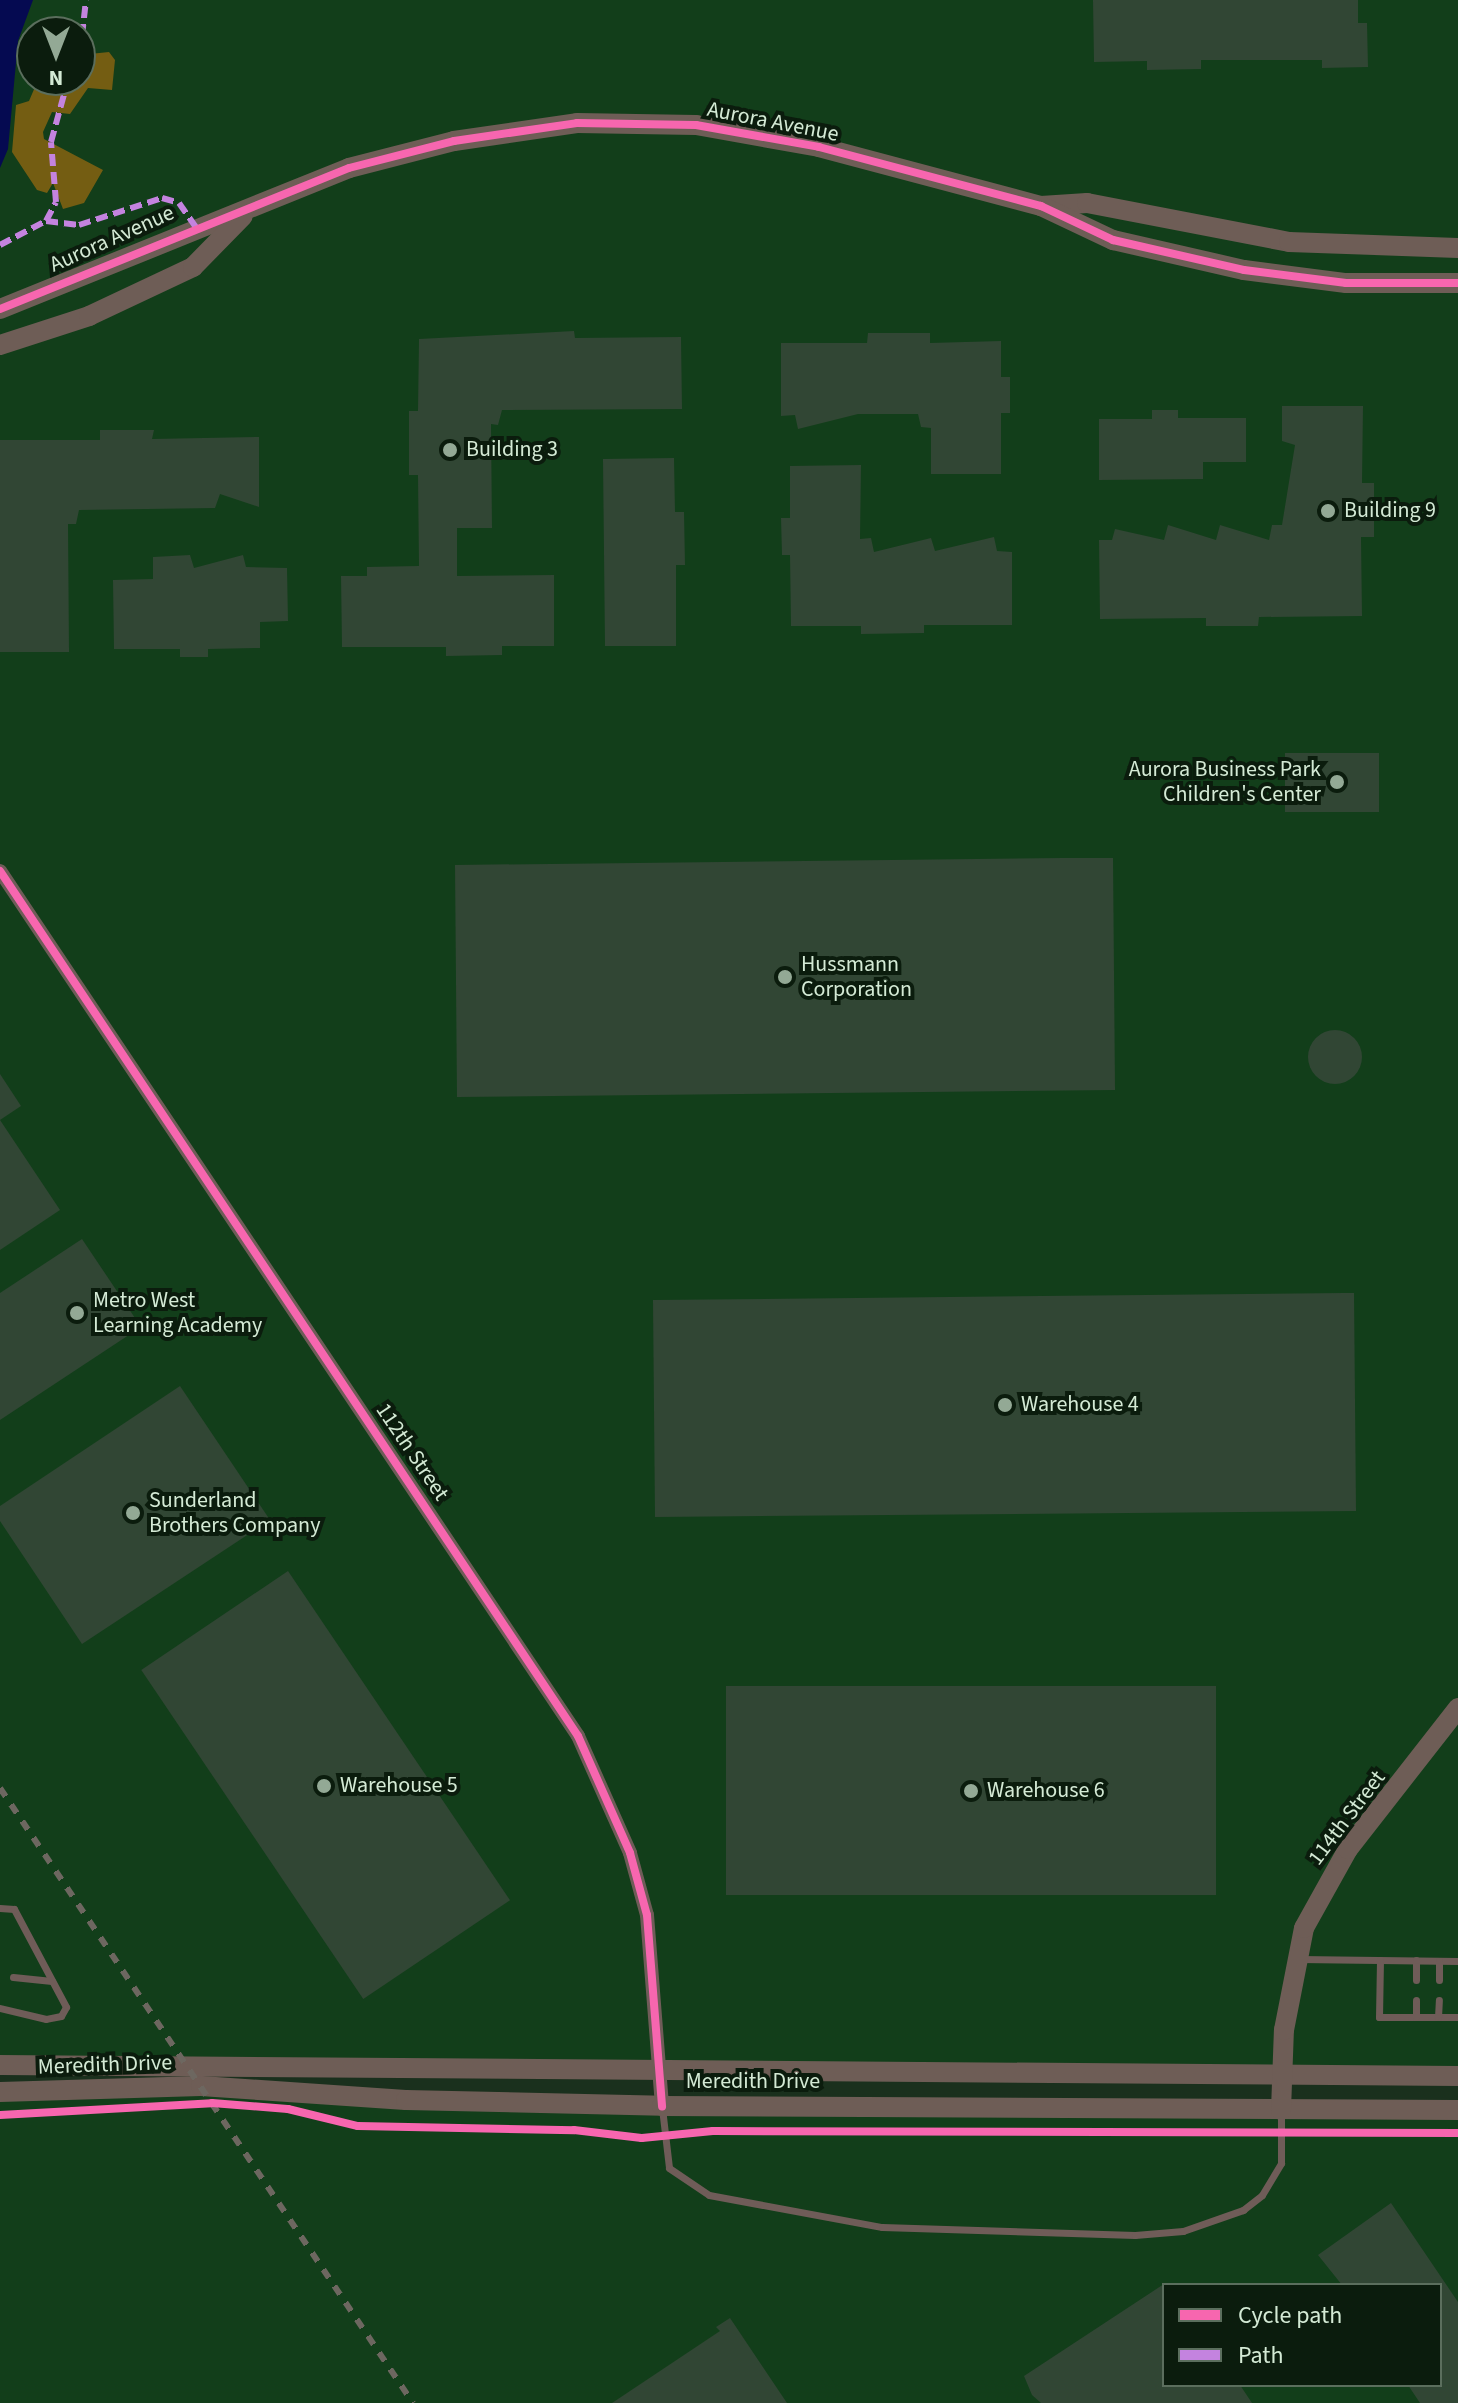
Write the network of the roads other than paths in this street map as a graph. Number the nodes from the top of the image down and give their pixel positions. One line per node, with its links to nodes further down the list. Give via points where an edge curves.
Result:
1 (1041, 206): 2 (main road, Aurora Avenue, via 760,134 696,125 577,123 397,152); 3 (main road, Aurora Avenue, via 1087,203 1289,242); 4 (main road, Aurora Avenue, via 1113,240 1244,270 1346,283)
2 (244, 214): 5 (main road, Aurora Avenue, via 181,234 70,286); 6 (main road, Aurora Avenue, via 193,267 89,316)
3 (1458, 248)
4 (1458, 283)
5 (0, 309)
6 (0, 345)
7 (0, 871): 26 (street, 112th Street, via 578,1736 630,1853 647,1915)
8 (1458, 1708): 10 (main road, 114th Street, via 1348,1849 1304,1928)
9 (0, 1908): 18 (lane, via 14,1909)
10 (1296, 1959): 11 (lane); 27 (main road, 114th Street)
11 (1380, 1960): 12 (lane); 22 (lane, via 1379,2017)
12 (1416, 1960): 13 (lane); 16 (lane)
13 (1439, 1961): 14 (lane); 17 (lane)
14 (1458, 1961)
15 (13, 1977): 18 (lane)
16 (1416, 1980)
17 (1439, 1980)
18 (52, 1981): 21 (lane, via 66,2007 61,2016)
19 (1416, 2000): 22 (lane)
20 (1439, 2000): 23 (lane)
21 (0, 2008)
22 (1416, 2017): 23 (lane)
23 (1438, 2017): 24 (lane)
24 (1458, 2017)
25 (0, 2065): 26 (main road, Meredith Drive)
26 (662, 2073): 27 (main road, Meredith Drive); 30 (street, 112th Street)
27 (1280, 2076): 28 (main road, Meredith Drive); 31 (main road, 114th Street)
28 (1458, 2076)
29 (0, 2092): 30 (main road, Meredith Drive, via 201,2086 406,2100)
30 (662, 2106): 31 (main road, Meredith Drive); 31 (lane, via 669,2168 709,2195 882,2227 1104,2235 1183,2231 1243,2210 1278,2171)
31 (1281, 2110): 32 (main road, Meredith Drive)
32 (1458, 2110)

